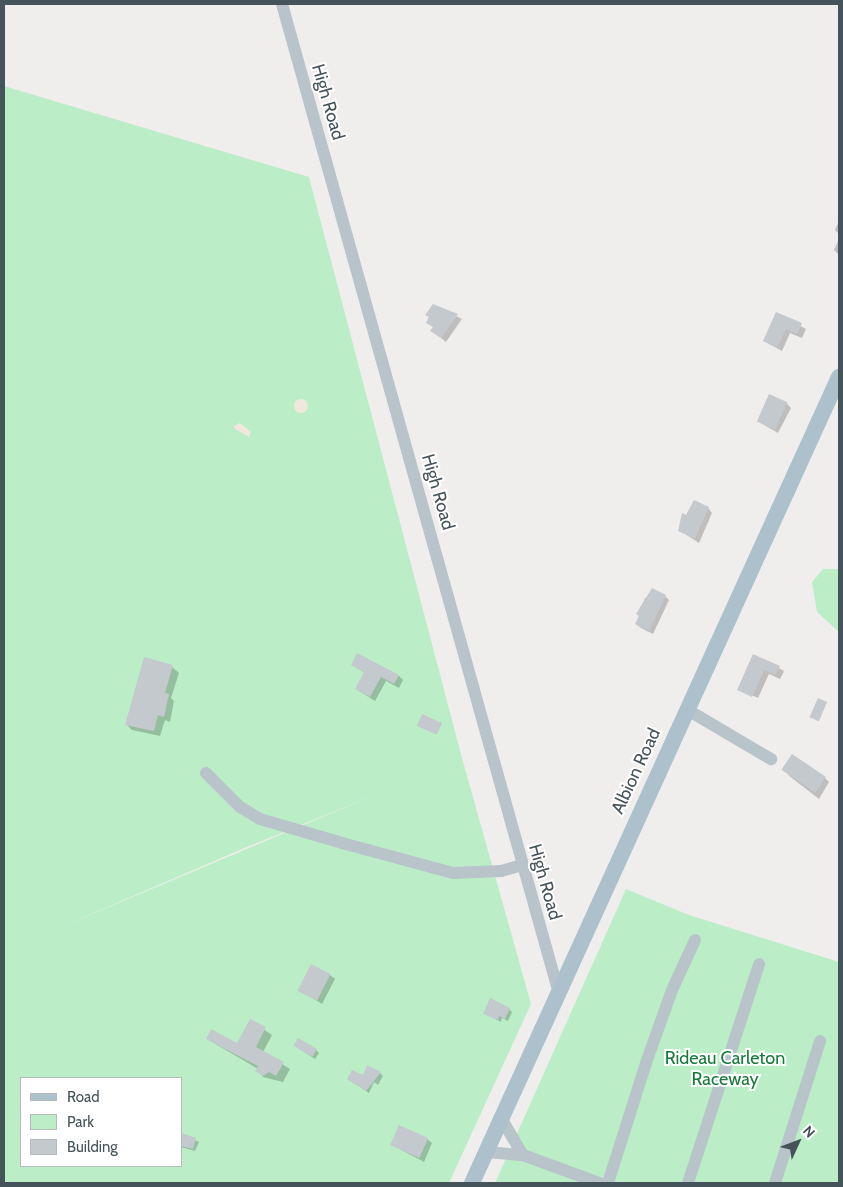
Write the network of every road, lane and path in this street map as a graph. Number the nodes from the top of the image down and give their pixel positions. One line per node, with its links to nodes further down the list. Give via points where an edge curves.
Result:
1 (282, 4): 6 (street, High Road, via 464,648)
2 (839, 377): 3 (main road, Albion Road)
3 (686, 709): 4 (street); 9 (main road, Albion Road)
4 (771, 760)
5 (206, 773): 6 (street, via 240,807 260,819 453,873 484,873)
6 (522, 866): 9 (street, High Road)
7 (695, 940): 16 (street, via 672,990)
8 (760, 964): 17 (street)
9 (558, 990): 11 (main road, Albion Road)
10 (820, 1041): 18 (street)
11 (501, 1118): 12 (main road, Albion Road); 13 (street)
12 (486, 1152): 13 (street); 14 (main road, Albion Road)
13 (523, 1155): 15 (street)
14 (472, 1183)
15 (599, 1183)
16 (608, 1183)
17 (688, 1183)
18 (775, 1183)

